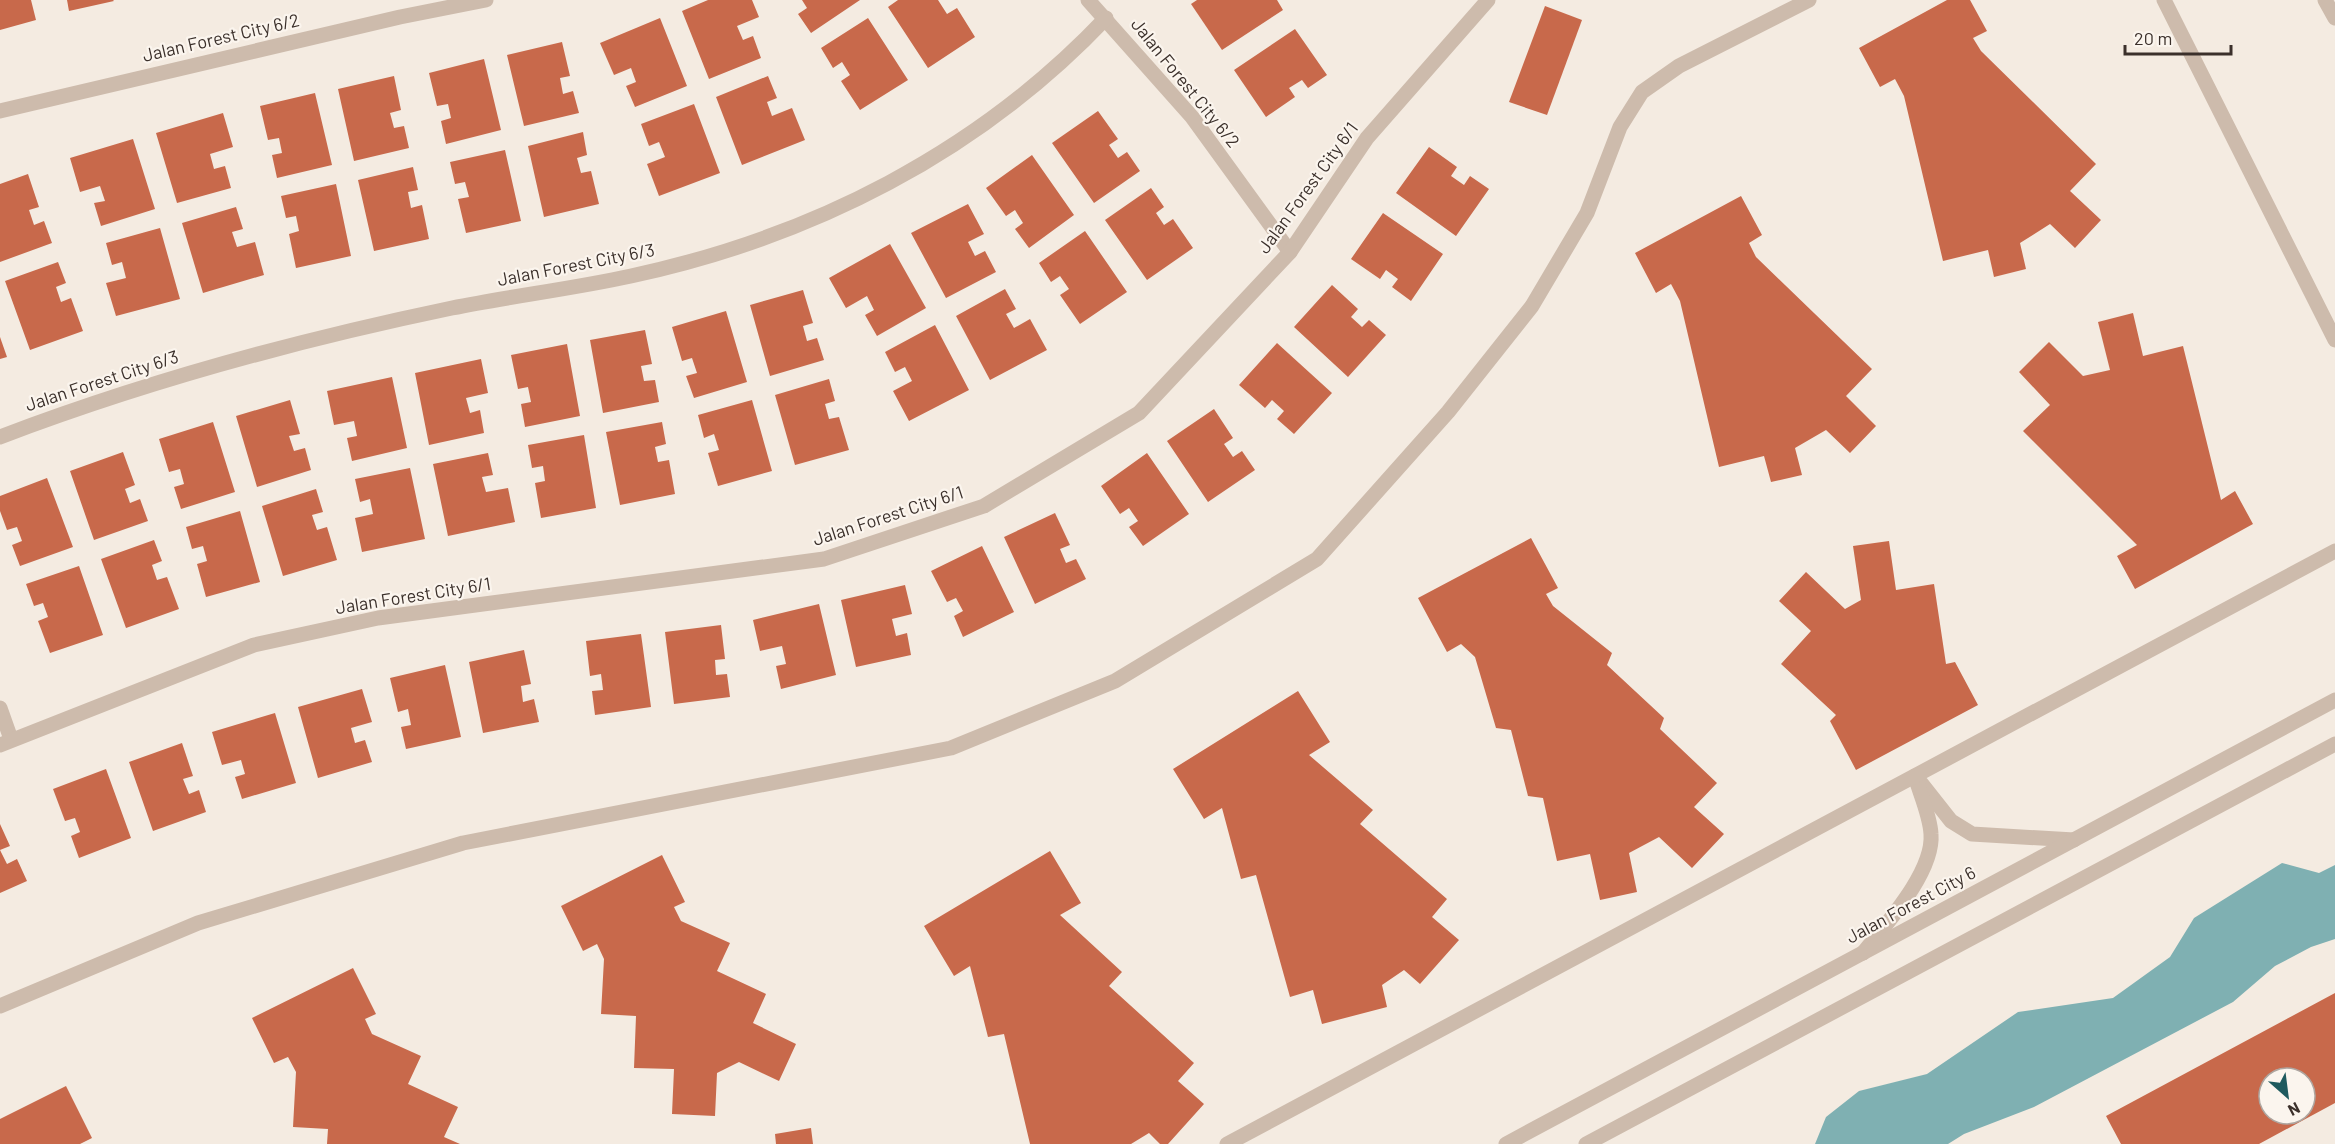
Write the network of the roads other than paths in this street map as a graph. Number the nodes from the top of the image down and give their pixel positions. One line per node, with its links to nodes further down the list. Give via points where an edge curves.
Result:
1 (486, 0): 9 (street, Jalan Forest City 6/2)
2 (1088, 0): 7 (street, Jalan Forest City 6/2)
3 (1488, 0): 10 (street, Jalan Forest City 6/1, via 1367,138)
4 (1809, 0): 21 (street, via 1679,66 1642,92 1620,127 1587,213 1532,306 1448,412 1317,559 1115,681 951,748 463,843 198,923)
5 (2164, 0): 11 (street)
6 (2325, 0): 8 (street)
7 (1106, 18): 10 (street, Jalan Forest City 6/2, via 1192,117); 12 (street, Jalan Forest City 6/3, via 1065,61 984,126 881,188 794,228 632,276 454,308 203,368)
8 (2335, 18)
9 (0, 111)
10 (1290, 252): 16 (street, Jalan Forest City 6/1, via 1139,413 984,506 824,559 378,618 254,645)
11 (2335, 340)
12 (0, 437)
13 (2335, 551): 18 (street)
14 (2335, 700): 19 (street, Jalan Forest City 6)
15 (0, 708): 16 (street)
16 (6, 742)
17 (2335, 744): 24 (street)
18 (1915, 776): 19 (street, via 1951,821 1972,834); 20 (street, via 1931,835 1923,867 1908,896); 22 (street)
19 (2074, 840): 20 (street, Jalan Forest City 6)
20 (1863, 953): 23 (street, Jalan Forest City 6)
21 (0, 1006)
22 (1227, 1144)
23 (1506, 1144)
24 (1586, 1144)

